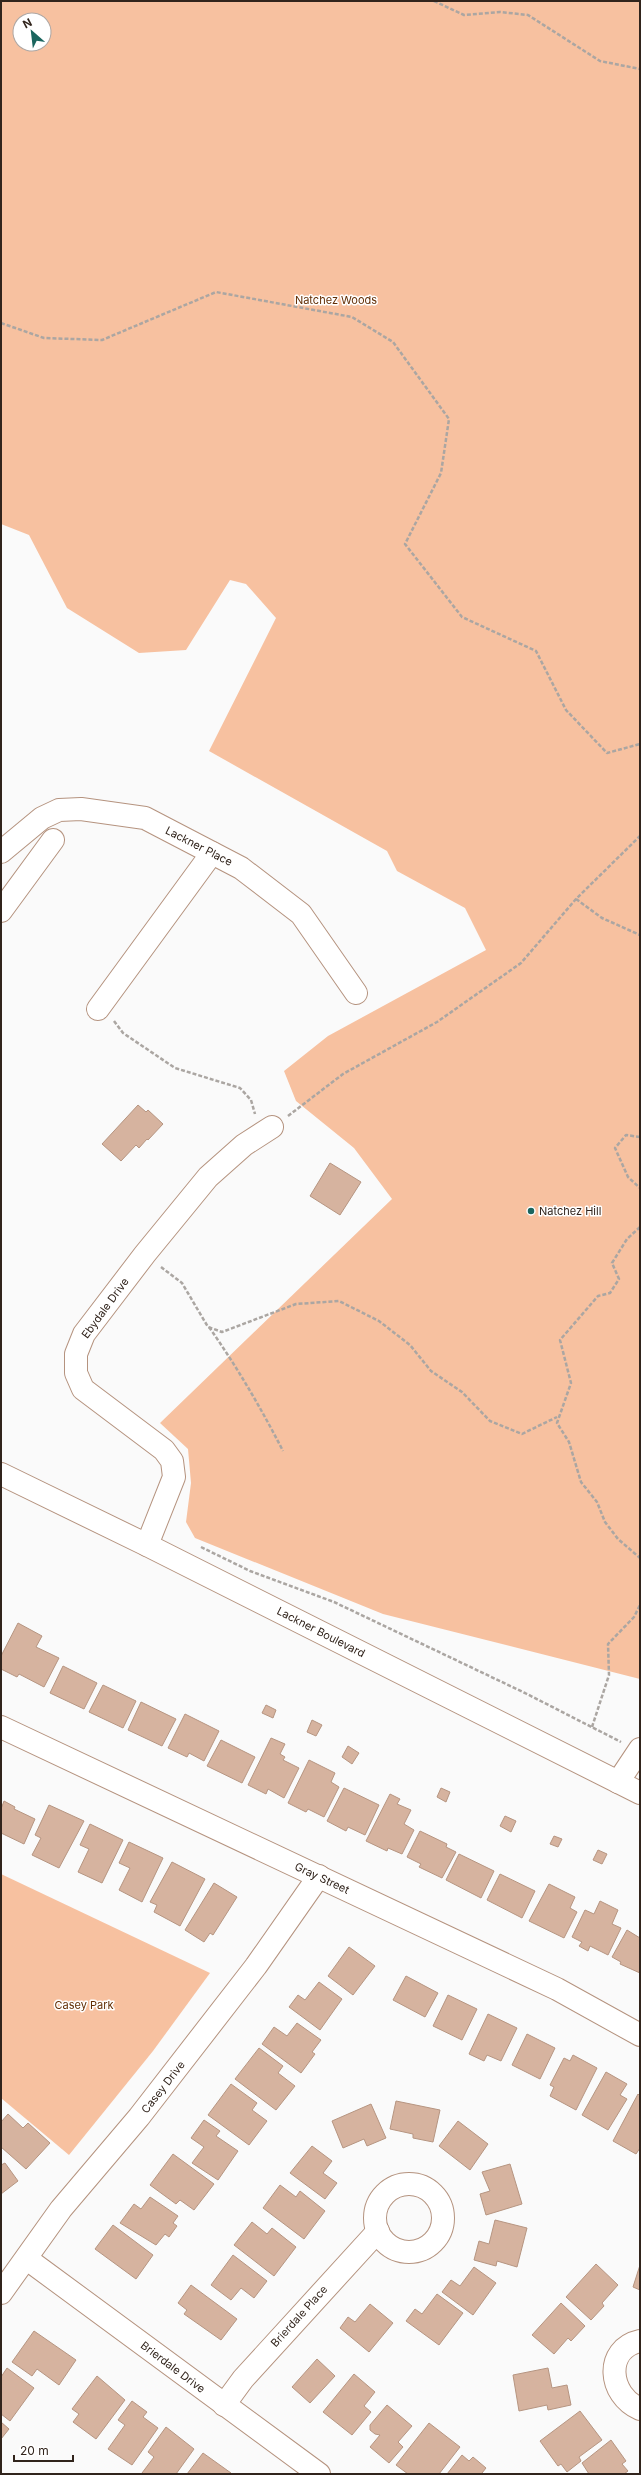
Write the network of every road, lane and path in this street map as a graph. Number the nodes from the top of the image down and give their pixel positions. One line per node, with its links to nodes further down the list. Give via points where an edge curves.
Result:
1 (434, 1): 2 (path, via 464,15 500,12 528,15 600,61)
2 (640, 69)
3 (1, 323): 4 (path, via 44,338 102,340 216,292 352,317 393,342 449,419 441,473 405,544 462,617 536,651 566,710 607,753)
4 (640, 744)
5 (640, 837): 9 (path)
6 (53, 840): 10 (street)
7 (1, 852): 8 (street, Lackner Place, via 42,818 59,810 81,809 145,818)
8 (212, 853): 12 (street, Lackner Place, via 241,868 301,914); 13 (street)
9 (576, 899): 11 (path, via 602,918); 14 (path, via 521,963 437,1022 342,1074 311,1100)
10 (3, 902)
11 (640, 935)
12 (356, 993)
13 (102, 1004): 14 (path, via 123,1033 175,1068 232,1084 246,1093)
14 (266, 1131): 18 (street, Ebydale Drive, via 208,1177)
15 (640, 1137): 16 (path, via 626,1135 615,1148 628,1177)
16 (640, 1188)
17 (640, 1227): 20 (path, via 627,1239 612,1263 619,1279 610,1293 598,1296 560,1340 571,1383)
18 (145, 1254): 19 (path, via 182,1283); 23 (street, Ebydale Drive, via 84,1334 76,1354 76,1373 84,1389 164,1450 172,1462 174,1477)
19 (208, 1327): 20 (path, via 222,1332 296,1304 339,1301 380,1322 410,1345 431,1371 462,1392 490,1421 522,1434); 21 (path, via 263,1410)
20 (557, 1417): 25 (path, via 556,1423 569,1442 581,1482 597,1502 605,1522 618,1539)
21 (283, 1451)
22 (1, 1474): 23 (street, Lackner Boulevard)
23 (147, 1544): 30 (street, Lackner Boulevard)
24 (200, 1546): 28 (path, via 250,1571 334,1602)
25 (640, 1558)
26 (640, 1605): 28 (path, via 634,1617 608,1644 609,1675)
27 (1, 1727): 32 (street, Gray Street)
28 (592, 1727): 29 (path)
29 (639, 1750): 30 (street)
30 (618, 1782): 31 (street, Lackner Boulevard)
31 (640, 1793)
32 (319, 1876): 33 (street, Gray Street, via 557,1989); 35 (street, Casey Drive, via 256,1966 139,2117 61,2209)
33 (640, 2035)
34 (378, 2231): 38 (street, Brierdale Place, via 243,2379)
35 (26, 2259): 36 (street, Casey Drive); 38 (street, Brierdale Drive)
36 (1, 2293)
37 (640, 2341): 39 (street, via 624,2350 617,2360 614,2374 621,2396)
38 (224, 2405): 40 (street, Brierdale Drive)
39 (640, 2409)
40 (319, 2474)

